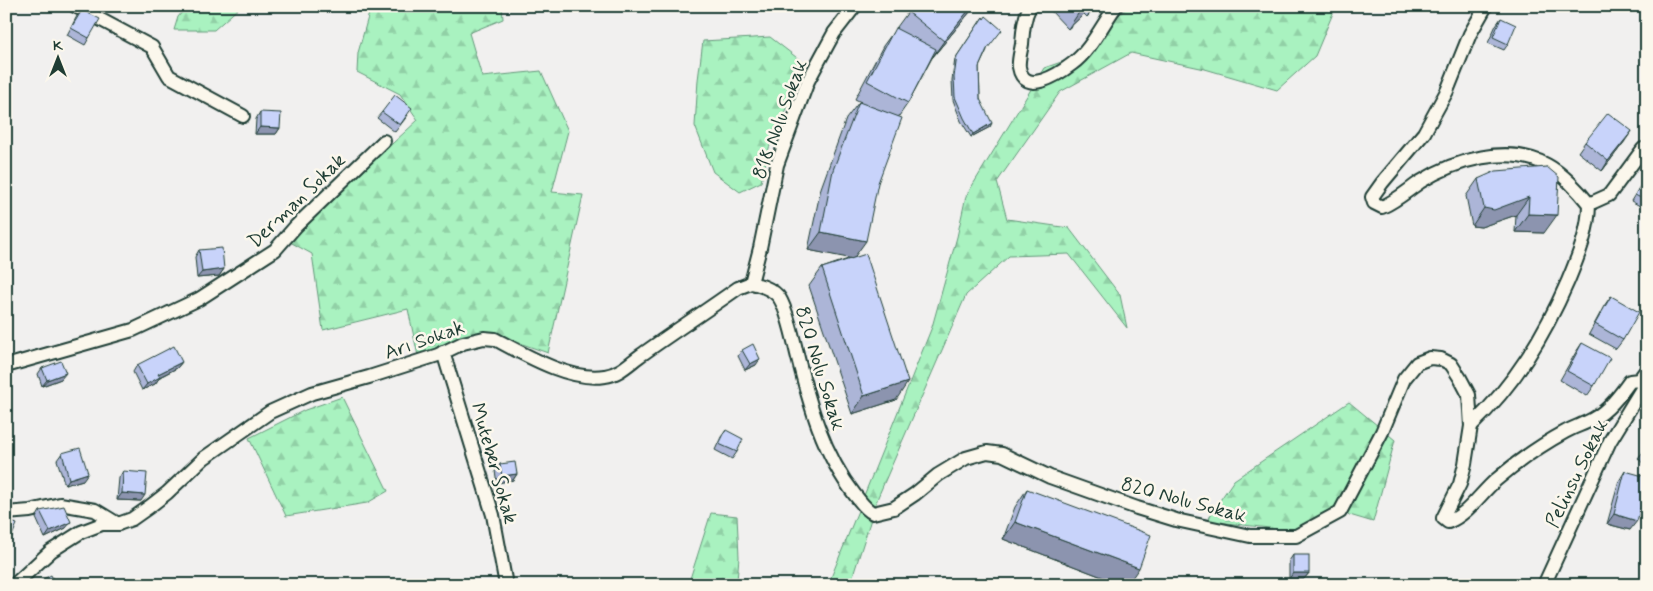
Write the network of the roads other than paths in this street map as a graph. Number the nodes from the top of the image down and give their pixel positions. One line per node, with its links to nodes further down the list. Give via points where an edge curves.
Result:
1 (74, 6): 6 (street, via 152,47 169,76)
2 (856, 6): 10 (street, 818 Nolu Sokak, via 834,33 808,80 777,165)
3 (1030, 6): 4 (street, via 1024,17 1019,67 1024,78 1044,82 1073,64 1088,49)
4 (1116, 6)
5 (1486, 6): 9 (street, via 1424,133 1372,197 1374,203 1382,207 1393,202 1420,182 1450,167 1506,155 1548,165)
6 (244, 116)
7 (384, 141): 12 (street, Derman Sokak, via 275,250 198,299 133,330)
8 (1647, 152): 9 (street, via 1642,149 1609,195)
9 (1589, 204): 15 (street, via 1589,218 1575,263 1552,316 1499,398)
10 (751, 283): 11 (street, Arı Sokak, via 738,288 619,372 605,376 568,373 495,339 462,343); 15 (street, 820 Nolu Sokak, via 779,296 824,440 847,485 873,513 894,508 945,470 966,458 986,452 1002,454 1050,477 1176,520 1250,536 1296,536 1340,512 1382,432 1404,379 1417,363 1430,358 1451,364 1469,395)
11 (443, 352): 17 (street, Arı Sokak, via 312,393 270,412 204,458 167,494 132,519); 19 (street, Muteber Sokak, via 494,515)
12 (6, 366)
13 (1647, 369): 14 (street)
14 (1639, 380): 15 (street, 820 Nolu Sokak, via 1630,381 1617,399 1595,418 1565,432 1531,454 1448,522 1443,518 1460,484); 20 (street, Pelinsu Sokak, via 1643,387 1610,441)
15 (1471, 426)
16 (6, 513): 17 (street, via 60,504 95,510)
17 (118, 524): 18 (street, Arı Sokak, via 102,524 80,532 50,551)
18 (14, 585)
19 (506, 585)
20 (1544, 585)

